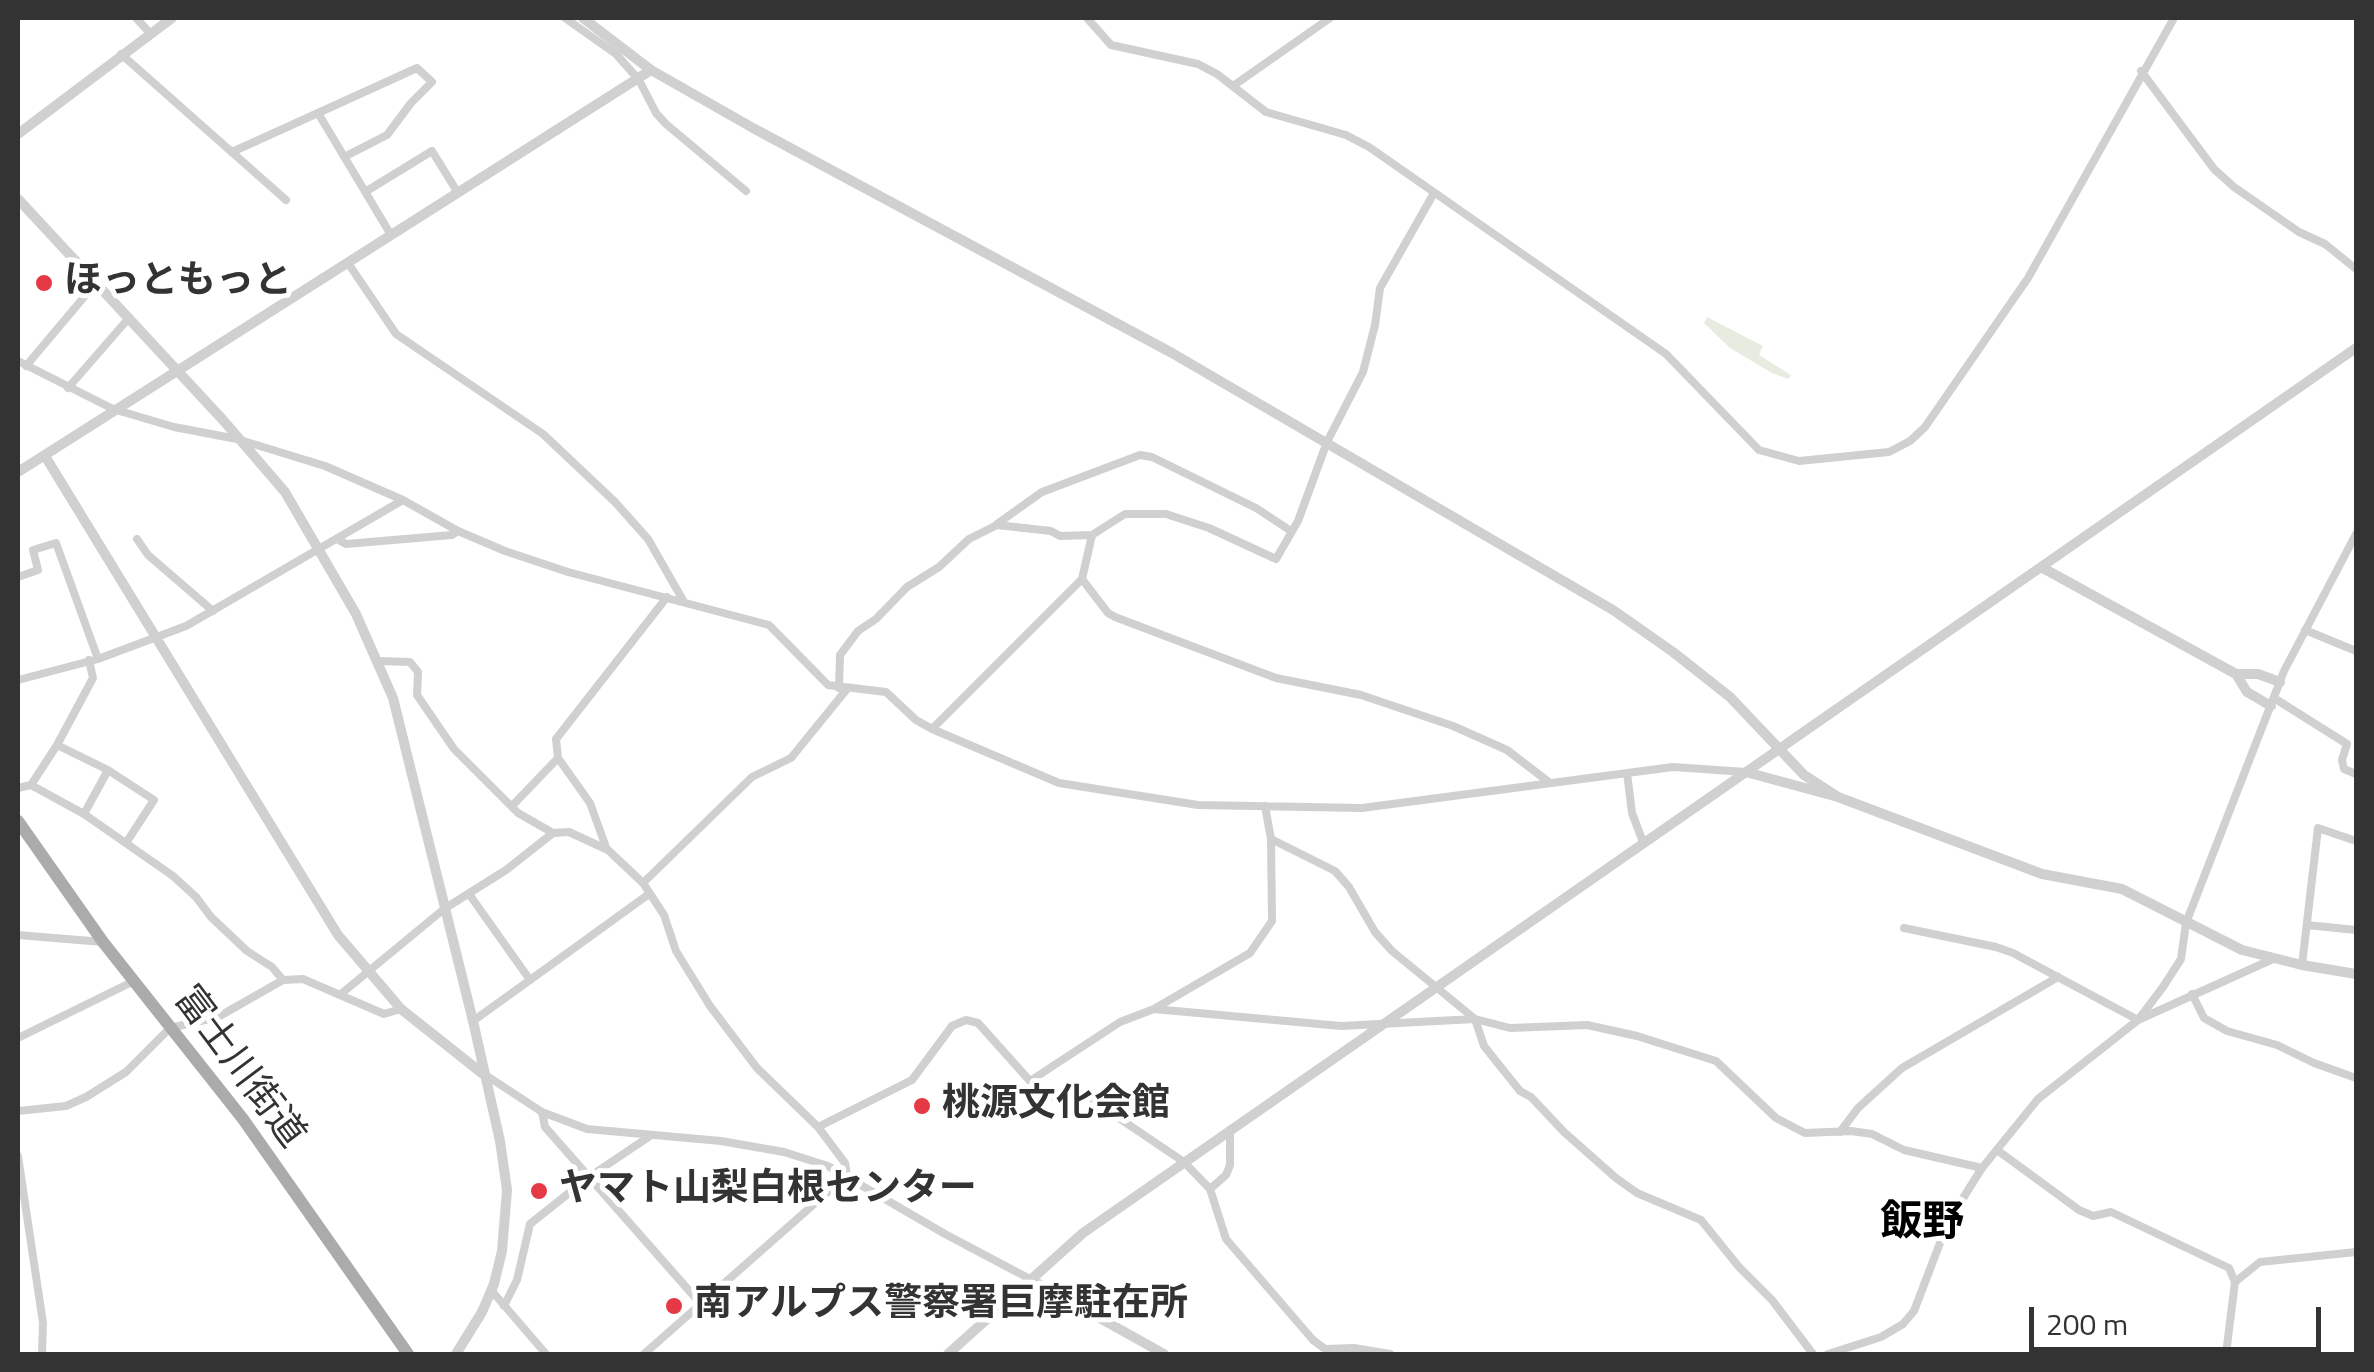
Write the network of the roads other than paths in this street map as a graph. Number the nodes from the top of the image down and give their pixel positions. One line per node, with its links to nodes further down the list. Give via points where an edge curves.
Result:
1 (136, 18): 8 (street)
2 (172, 18): 8 (street)
3 (565, 18): 12 (street, via 616,54)
4 (583, 18): 10 (street)
5 (1087, 18): 13 (street, via 1112,45 1198,64)
6 (1330, 18): 13 (street)
7 (2174, 18): 11 (street)
8 (149, 32): 9 (street)
9 (120, 53): 15 (street); 16 (street)
10 (651, 70): 12 (street); 35 (street)
11 (2141, 72): 21 (street, via 2028,278 1946,400 1910,441 1870,456 1800,461 1759,450 1666,354); 26 (street, via 2234,187)
12 (639, 80): 18 (street, via 666,124); 20 (street)
13 (1233, 86): 21 (street, via 1266,112 1369,147)
14 (318, 113): 16 (street); 17 (street); 17 (street, via 417,68 432,82 386,136)
15 (18, 134)
16 (232, 152): 23 (street)
17 (344, 158): 19 (street)
18 (746, 191)
19 (365, 192): 20 (street, via 432,152); 24 (street)
20 (458, 193): 24 (street)
21 (1434, 193): 35 (street, via 1380,288 1363,372)
22 (18, 200): 27 (street)
23 (286, 200)
24 (391, 236): 25 (street)
25 (348, 262): 31 (street); 51 (street, via 396,334 543,434 616,502 648,539)
26 (2356, 269)
27 (94, 284): 28 (street); 30 (street)
28 (128, 319): 31 (street); 32 (street)
29 (2356, 348): 47 (street)
30 (22, 363): 32 (street)
31 (174, 371): 33 (street); 34 (street)
32 (68, 388): 33 (street)
33 (113, 409): 34 (street); 36 (street)
34 (237, 438): 38 (street); 46 (street, via 284,492)
35 (1327, 442): 41 (street); 65 (street, via 1613,610 1730,697)
36 (45, 456): 37 (street); 54 (street)
37 (18, 472)
38 (403, 500): 40 (street); 45 (street)
39 (996, 525): 41 (street, via 1042,492 1140,454); 43 (street); 61 (street, via 969,539 858,631 840,655)
40 (458, 530): 45 (street, via 346,544); 50 (street, via 568,572)
41 (1291, 531): 43 (street, via 1276,559 1166,514 1125,514)
42 (2356, 534): 53 (street)
43 (1092, 535): 49 (street)
44 (138, 538): 52 (street, via 148,555)
45 (337, 539): 46 (street)
46 (320, 549): 52 (street); 57 (street)
47 (2041, 567): 58 (street); 65 (street)
48 (18, 576): 56 (street, via 38,570 33,550 56,542)
49 (1082, 579): 63 (street); 71 (street, via 1116,617 1276,678 1361,695 1453,726 1507,750)
50 (667, 597): 51 (street); 66 (street, via 556,739)
51 (684, 602): 61 (street, via 769,625 828,686)
52 (213, 611): 54 (street)
53 (2306, 630): 55 (street); 60 (street)
54 (157, 637): 56 (street); 97 (street)
55 (2356, 650)
56 (94, 660): 59 (street); 64 (street, via 93,678)
57 (378, 662): 75 (street, via 410,662 418,672 417,695 454,749); 88 (street, via 405,740)
58 (2236, 674): 60 (street); 62 (street, via 2246,692)
59 (18, 680)
60 (2280, 682): 62 (street)
61 (843, 688): 63 (street, via 886,692); 85 (street, via 790,758 752,778)
62 (2272, 702): 70 (street, via 2347,744 2344,770); 89 (street)
63 (932, 728): 76 (street, via 1059,783 1198,805)
64 (57, 745): 67 (street); 72 (street)
65 (1780, 748): 68 (street); 74 (street)
66 (558, 758): 75 (street); 84 (street, via 590,803)
67 (108, 770): 77 (street); 83 (street, via 154,800)
68 (1746, 772): 69 (street, via 1673,767); 74 (street); 81 (street)
69 (1627, 773): 71 (street); 81 (street)
70 (2356, 774)
71 (1551, 784): 76 (street, via 1362,808)
72 (31, 785): 73 (street); 77 (street)
73 (18, 788)
74 (1838, 798): 89 (street, via 2042,874 2122,889)
75 (512, 806): 79 (street)
76 (1265, 806): 80 (street)
77 (84, 814): 83 (street)
78 (18, 820): 94 (main road, 富士川街道)
79 (553, 832): 84 (street); 86 (street)
80 (1271, 839): 103 (street, via 1335,871 1375,932); 106 (street, via 1272,921 1250,953)
81 (1643, 842): 103 (street)
82 (2356, 842): 90 (street, via 2318,828)
83 (126, 843): 100 (street, via 173,876)
84 (608, 850): 85 (street)
85 (643, 883): 87 (street)
86 (469, 894): 88 (street); 101 (street)
87 (650, 894): 101 (street); 119 (street, via 710,1006 756,1068)
88 (444, 909): 97 (street); 110 (street)
89 (2186, 923): 95 (street); 109 (street, via 2181,959)
90 (2308, 925): 92 (street); 96 (street)
91 (1904, 928): 99 (street, via 1996,947)
92 (2356, 930)
93 (18, 935): 94 (street)
94 (103, 942): 102 (main road, 富士川街道)
95 (2274, 959): 96 (street); 105 (street)
96 (2302, 965): 98 (street)
97 (367, 972): 104 (street); 107 (street)
98 (2356, 974)
99 (2058, 977): 109 (street); 121 (street, via 1902,1068)
100 (283, 980): 104 (street, via 303,979); 112 (street, via 218,1017)
101 (530, 980): 110 (street)
102 (134, 981): 112 (main road, 富士川街道); 113 (street)
103 (1435, 986): 108 (street); 111 (street)
104 (341, 994): 107 (street, via 384,1014)
105 (2192, 994): 109 (street); 115 (street, via 2204,1018 2228,1031)
106 (1154, 1009): 111 (street); 116 (street, via 1120,1022)
107 (402, 1010): 114 (street)
108 (1475, 1019): 111 (street); 121 (street, via 1510,1028 1588,1026 1716,1060 1776,1118 1805,1134); 145 (street, via 1484,1046 1520,1091 1616,1178 1701,1220)
109 (2138, 1020): 123 (street, via 2038,1098)
110 (473, 1022): 114 (street)
111 (1380, 1026): 120 (street)
112 (170, 1028): 117 (street, via 109,1084 66,1106); 138 (main road, 富士川街道)
113 (18, 1038)
114 (484, 1074): 118 (street); 133 (street, via 506,1190 502,1251)
115 (2356, 1078)
116 (1030, 1081): 119 (street, via 978,1023 966,1020 952,1026 912,1080); 125 (street, via 1050,1097 1101,1106)
117 (18, 1111)
118 (542, 1112): 122 (street, via 587,1128); 128 (street, via 545,1127)
119 (818, 1127): 127 (street)
120 (1230, 1130): 125 (street); 129 (street, via 1230,1165)
121 (1840, 1132): 126 (street, via 1872,1134 1904,1150)
122 (650, 1136): 127 (street, via 784,1152); 128 (street)
123 (1997, 1150): 126 (street); 132 (street, via 2079,1210 2092,1216 2111,1212 2229,1268)
124 (18, 1156): 137 (street, via 43,1324)
125 (1184, 1162): 129 (street); 131 (street)
126 (1982, 1168): 136 (street, via 1948,1222 1914,1311 1893,1332)
127 (847, 1175): 131 (street); 134 (street)
128 (589, 1177): 134 (street); 135 (street, via 530,1224)
129 (1210, 1190): 144 (street, via 1226,1238 1313,1340 1326,1348)
130 (2356, 1252): 132 (street, via 2260,1262)
131 (1030, 1279): 142 (street); 143 (street)
132 (2235, 1282): 147 (street)
133 (491, 1290): 135 (street); 139 (street)
134 (700, 1303): 141 (street)
135 (504, 1306): 140 (street)
136 (1842, 1353): 146 (street)
137 (40, 1354)
138 (408, 1354)
139 (456, 1354)
140 (546, 1354)
141 (644, 1354)
142 (948, 1354)
143 (1164, 1354)
144 (1390, 1354)
145 (1813, 1354)
146 (1828, 1354)
147 (2226, 1354)

